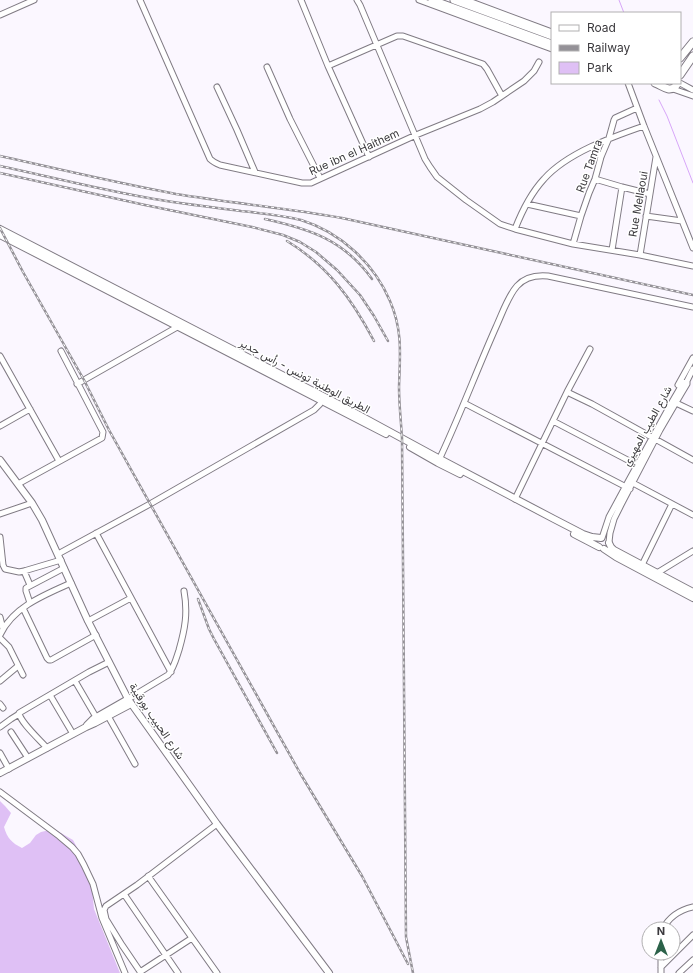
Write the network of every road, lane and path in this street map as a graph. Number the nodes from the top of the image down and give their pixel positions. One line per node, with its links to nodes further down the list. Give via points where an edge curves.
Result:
1 (34, 0): 9 (street)
2 (140, 0): 39 (street, Rue ibn el Haithem, via 210,159 217,164)
3 (301, 0): 19 (street)
4 (419, 0): 15 (street)
5 (432, 0): 13 (highway)
6 (454, 0): 11 (highway)
7 (466, 0): 10 (street)
8 (359, 2): 14 (street)
9 (0, 15)
10 (551, 32)
11 (551, 36)
12 (693, 42): 17 (highway)
13 (551, 44)
14 (378, 45): 19 (street); 29 (street, via 397,36 404,36 483,64); 33 (street)
15 (551, 49)
16 (693, 56): 21 (highway)
17 (681, 57)
18 (539, 62): 29 (street, Rue ibn el Haithem, via 524,82)
19 (328, 66): 37 (street)
20 (267, 67): 42 (street)
21 (681, 74)
22 (628, 84): 31 (street)
23 (659, 84): 27 (highway, via 666,89)
24 (678, 84): 27 (highway)
25 (681, 84): 28 (street)
26 (217, 87): 39 (street)
27 (672, 89): 30 (street)
28 (693, 90)
29 (502, 96): 33 (street, Rue ibn el Haithem, via 480,109)
30 (693, 96)
31 (638, 108): 32 (street); 34 (street, Rue Tamra, via 615,118)
32 (644, 126): 34 (street); 36 (street)
33 (416, 135): 37 (street, Rue ibn el Haithem); 51 (street, via 437,177 495,221)
34 (610, 138): 35 (street); 38 (street, Rue Tamra)
35 (591, 148): 38 (street); 46 (street, via 575,155 551,172)
36 (656, 156): 40 (street, Rue Mellaoui); 41 (street)
37 (369, 157): 42 (street, Rue ibn el Haithem)
38 (601, 157): 43 (street, Rue Tamra)
39 (255, 172): 42 (street, Rue ibn el Haithem, via 302,183 310,183)
40 (654, 173): 41 (street); 45 (street, Rue Mellaoui)
41 (663, 174): 49 (street)
42 (320, 178)
43 (595, 179): 44 (street); 47 (street, Rue Tamra)
44 (622, 187): 45 (street); 55 (street)
45 (650, 194): 48 (street, Rue Mellaoui)
46 (527, 204): 47 (street); 51 (street)
47 (580, 216): 53 (street, Rue Tamra)
48 (646, 216): 49 (street); 56 (street, Rue Mellaoui)
49 (682, 221): 54 (street)
50 (0, 229): 59 (main road, الطريق الوطنية تونس - رأس جدير)
51 (515, 229): 53 (street)
52 (0, 235): 59 (main road, الطريق الوطنية تونس - رأس جدير)
53 (573, 244): 55 (street)
54 (693, 248)
55 (612, 250): 56 (street)
56 (640, 255): 57 (street)
57 (693, 266)
58 (693, 308): 69 (street, via 553,276 539,276 526,280 517,286 511,295)
59 (180, 325): 65 (street); 67 (main road, الطريق الوطنية تونس - رأس جدير)
60 (590, 349): 66 (street)
61 (61, 351): 65 (street)
62 (0, 356): 70 (street)
63 (693, 358): 68 (street, via 672,398)
64 (692, 370): 68 (street, شارع الطيب المهيري)
65 (78, 384): 78 (street, via 103,435 102,438)
66 (567, 392): 72 (street); 74 (street)
67 (322, 399): 79 (main road, الطريق الوطنية تونس - رأس جدير); 89 (street, via 314,410)
68 (674, 403): 71 (street); 74 (street, شارع الطيب المهيري)
69 (464, 404): 75 (street); 79 (street)
70 (30, 409): 73 (street); 78 (street)
71 (693, 411)
72 (553, 421): 75 (street); 80 (street)
73 (0, 426)
74 (654, 438): 77 (street); 80 (street, شارع الطيب المهيري)
75 (542, 444): 83 (street); 84 (street)
76 (0, 460): 82 (main road, شارع الحبيب بورقيبة)
77 (693, 460)
78 (59, 461): 82 (street)
79 (439, 461): 84 (main road, الطريق الوطنية تونس - رأس جدير); 93 (main road, الطريق الوطنية تونس - رأس جدير)
80 (639, 466): 81 (street, شارع الطيب المهيري)
81 (631, 482): 83 (street, شارع الطيب المهيري); 86 (street)
82 (18, 484): 85 (main road, شارع الحبيب بورقيبة)
83 (627, 488): 91 (street, شارع الطيب المهيري, via 609,518); 92 (street, شارع الطيب المهيري, via 614,519)
84 (515, 498): 91 (main road, الطريق الوطنية تونس - رأس جدير, via 578,531)
85 (32, 503): 87 (street); 95 (main road, شارع الحبيب بورقيبة)
86 (672, 504): 88 (street); 96 (street)
87 (0, 514)
88 (693, 515)
89 (96, 533): 95 (street); 104 (street)
90 (0, 537): 98 (street, via 4,569)
91 (601, 538): 92 (main road, via 606,538); 93 (main road, via 598,543)
92 (609, 542): 93 (main road, via 608,548); 96 (main road, via 614,550)
93 (601, 548): 105 (main road, الطريق الوطنية تونس - رأس جدير)
94 (693, 550): 99 (street)
95 (60, 557): 97 (main road, شارع الحبيب بورقيبة); 98 (street)
96 (642, 565): 99 (main road)
97 (64, 568): 100 (main road, شارع الحبيب بورقيبة); 101 (street)
98 (24, 571): 101 (street)
99 (657, 573): 103 (main road)
100 (70, 582): 106 (street); 109 (main road, شارع الحبيب بورقيبة)
101 (30, 585): 106 (street, via 26,591)
102 (184, 591): 116 (street, via 186,620)
103 (693, 592)
104 (131, 598): 109 (street); 116 (street)
105 (693, 598)
106 (30, 604): 107 (street)
107 (23, 608): 110 (street); 112 (street, via 49,660)
108 (0, 617): 110 (street)
109 (88, 621): 112 (main road, شارع الحبيب بورقيبة)
110 (3, 629): 111 (street)
111 (0, 635)
112 (96, 635): 114 (main road, شارع الحبيب بورقيبة)
113 (0, 638): 115 (street, via 9,647)
114 (108, 662): 119 (street); 121 (main road, شارع الحبيب بورقيبة)
115 (18, 666): 117 (street); 118 (street)
116 (171, 672): 121 (street)
117 (23, 675)
118 (0, 681)
119 (75, 681): 120 (street); 124 (street)
120 (50, 695): 122 (street); 128 (street)
121 (129, 701): 123 (main road); 124 (main road); 136 (main road, شارع الحبيب بورقيبة)
122 (19, 714): 126 (street); 129 (street)
123 (108, 716): 125 (main road); 132 (street)
124 (96, 717): 125 (main road)
125 (86, 726): 128 (main road)
126 (0, 727)
127 (11, 732): 131 (street)
128 (72, 734): 129 (main road)
129 (46, 748): 131 (main road)
130 (0, 752): 133 (street)
131 (28, 758): 133 (main road)
132 (135, 764)
133 (9, 769): 134 (main road)
134 (0, 773)
135 (0, 792): 146 (street, via 78,854 93,884 103,922)
136 (217, 824): 137 (street); 150 (main road, شارع الحبيب بورقيبة)
137 (148, 876): 138 (street); 142 (street)
138 (124, 894): 143 (street); 147 (street, via 106,906 104,914)
139 (693, 906): 140 (street, via 679,911)
140 (668, 921)
141 (693, 935): 145 (street)
142 (192, 938): 143 (street); 149 (street)
143 (166, 956): 147 (street); 148 (street)
144 (693, 960): 151 (street)
145 (661, 970)
146 (125, 973)
147 (141, 973)
148 (178, 973)
149 (217, 973)
150 (329, 973)
151 (679, 973)

